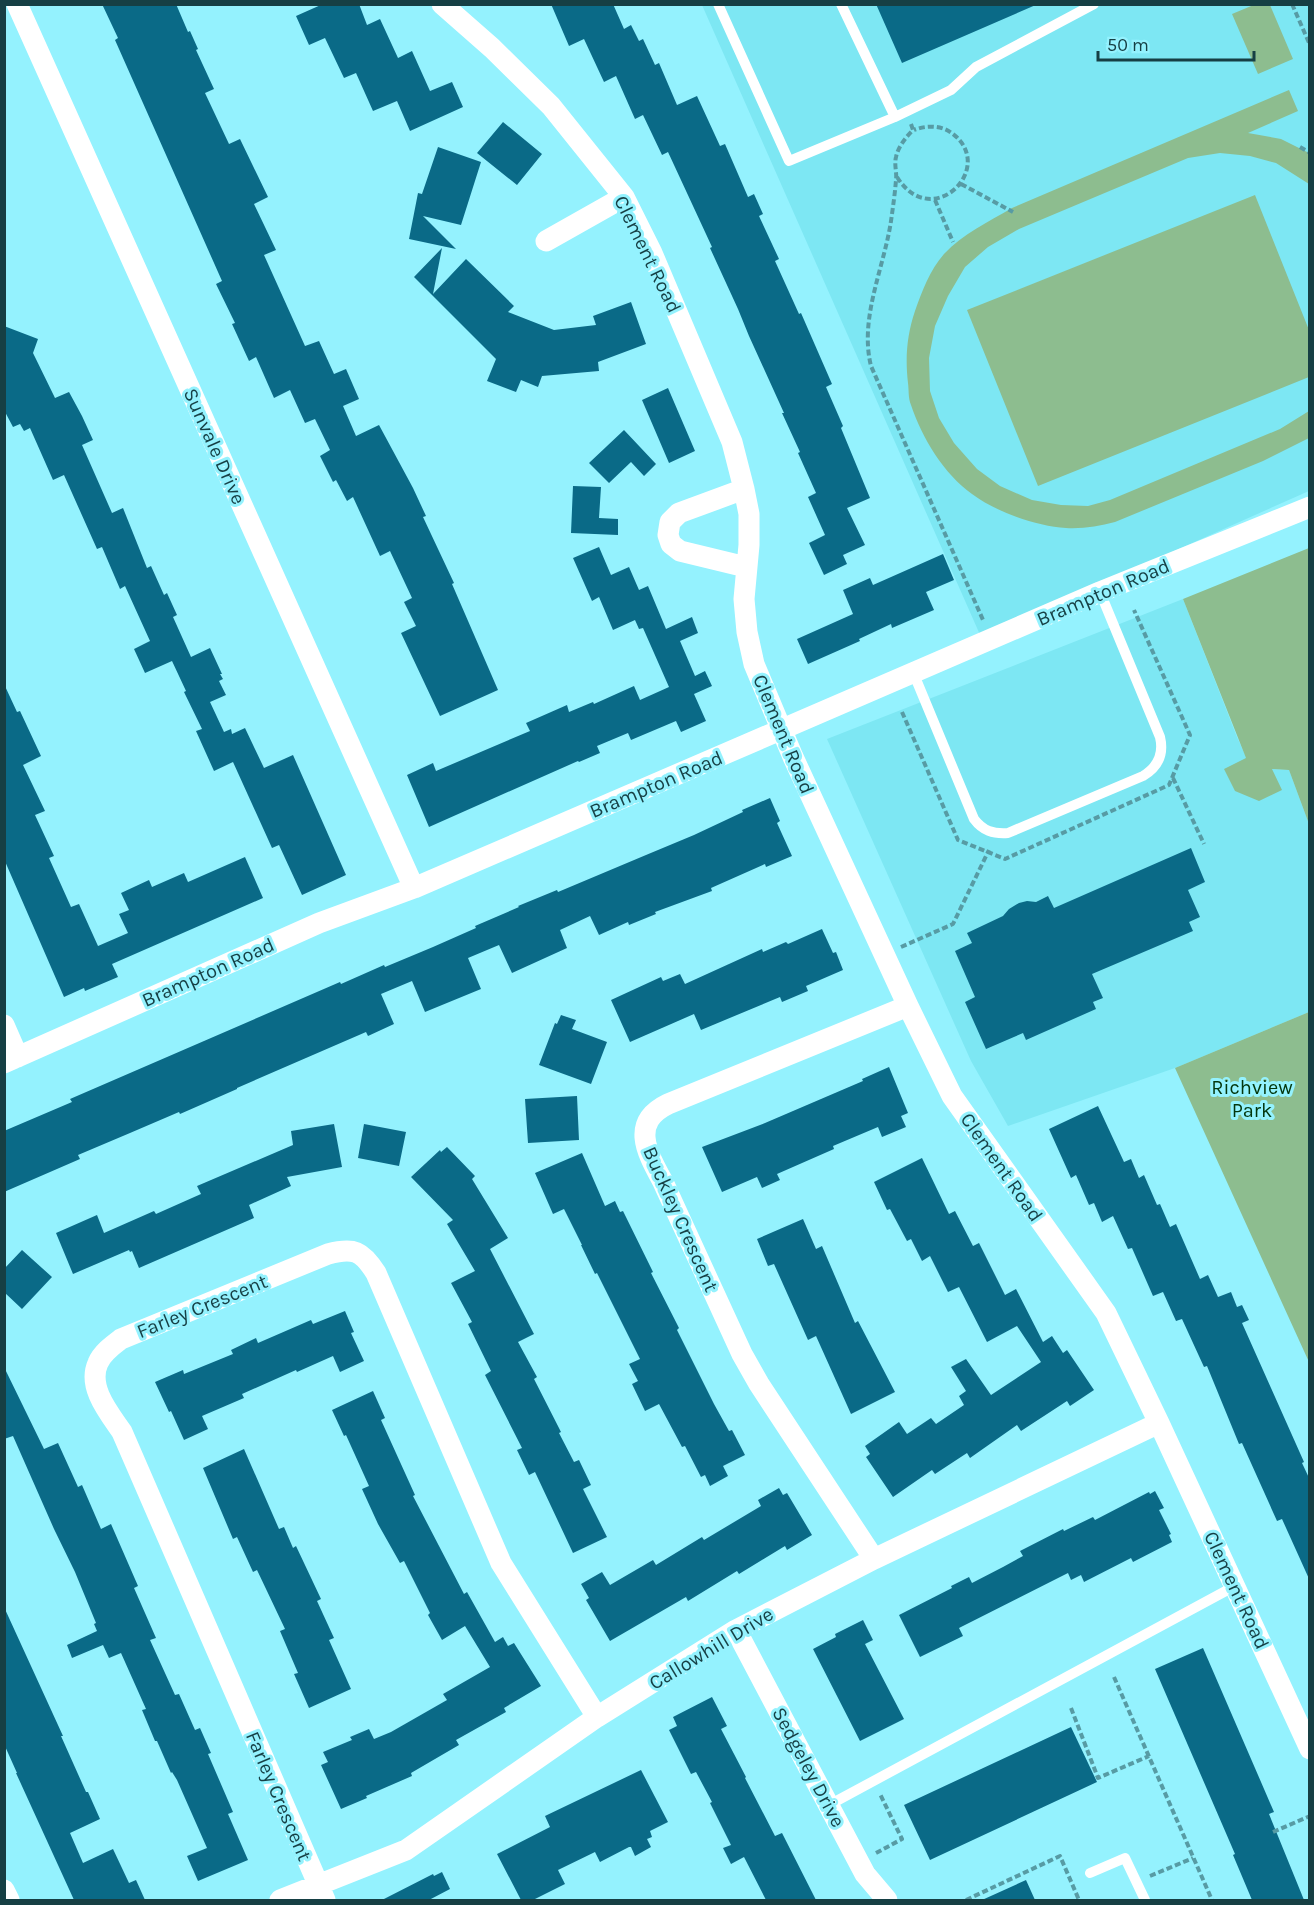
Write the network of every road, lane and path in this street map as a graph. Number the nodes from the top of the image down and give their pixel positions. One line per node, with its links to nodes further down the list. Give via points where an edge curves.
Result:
1 (17, 4): 34 (street, Sunvale Drive)
2 (442, 4): 15 (street, Clement Road, via 551,106)
3 (718, 4): 9 (lane, via 789,160)
4 (841, 4): 9 (lane)
5 (1094, 4): 8 (lane, via 976,66 951,90)
6 (1292, 4): 7 (path)
7 (1310, 45)
8 (906, 112): 9 (lane); 10 (path)
9 (895, 117)
10 (913, 130): 13 (path, via 899,149); 14 (path, via 940,128 958,138 968,156)
11 (1300, 147): 12 (path)
12 (1310, 153)
13 (897, 176): 16 (path, via 908,191); 25 (path, via 890,230 871,308 868,352)
14 (961, 184): 16 (path); 17 (path)
15 (624, 196): 18 (street); 20 (street, Clement Road, via 732,442)
16 (935, 200): 19 (path)
17 (1013, 212)
18 (546, 240)
19 (953, 242)
20 (744, 489): 22 (street, Clement Road, via 749,528); 22 (street, via 679,513 670,522 668,535 671,544 681,551)
21 (1310, 507): 23 (street, Brampton Road)
22 (746, 567): 28 (street, Clement Road, via 744,599 754,664)
23 (1100, 592): 25 (street, Brampton Road); 29 (lane, via 1160,737)
24 (1134, 610): 30 (path, via 1190,735)
25 (991, 639): 26 (street, Brampton Road)
26 (913, 672): 28 (street, Brampton Road); 31 (lane, via 974,819 985,830)
27 (902, 712): 33 (path, via 958,840)
28 (782, 730): 34 (street, Brampton Road); 35 (street, Clement Road)
29 (1162, 753): 30 (path); 31 (lane, via 1143,776 1016,830)
30 (1173, 777): 32 (path); 33 (path, via 1170,785 1005,859)
31 (997, 833): 33 (path)
32 (1204, 844)
33 (988, 852): 35 (path, via 953,924)
34 (414, 888): 38 (street, Brampton Road, via 319,923)
35 (884, 955): 36 (street, Clement Road)
36 (908, 1006): 39 (street, Clement Road, via 952,1096 1106,1313); 40 (street, Buckley Crescent, via 684,1096 650,1118 645,1134 649,1157 742,1354)
37 (4, 1024): 38 (street)
38 (11, 1060)
39 (1159, 1423): 40 (street, Callowhill Drive); 41 (street, Clement Road)
40 (874, 1559): 42 (street, Callowhill Drive)
41 (1235, 1586): 46 (street, Clement Road); 48 (lane)
42 (736, 1630): 45 (street, Callowhill Drive); 49 (street, Sedgeley Drive)
43 (1114, 1677): 47 (path)
44 (1071, 1708): 47 (path, via 1098,1778)
45 (597, 1717): 57 (street, Callowhill Drive, via 406,1850); 57 (street, Farley Crescent, via 501,1563 376,1273 366,1258 343,1250 328,1254 121,1339 98,1362 95,1375 100,1398 122,1432)
46 (1310, 1749)
47 (1149, 1756): 52 (path)
48 (873, 1781): 49 (lane); 53 (path, via 902,1839)
49 (829, 1805): 53 (street, Sedgeley Drive)
50 (1310, 1816): 51 (path)
51 (1273, 1832)
52 (1193, 1858): 55 (path); 64 (path)
53 (859, 1862): 60 (street, Sedgeley Drive)
54 (1090, 1874): 55 (lane, via 1125,1858)
55 (1136, 1882): 63 (lane)
56 (4, 1890): 58 (street)
57 (321, 1893): 59 (street, Callowhill Drive)
58 (9, 1900)
59 (280, 1900)
60 (887, 1900)
61 (966, 1900): 62 (path, via 1060,1856)
62 (1079, 1900)
63 (1144, 1900)
64 (1212, 1900)

